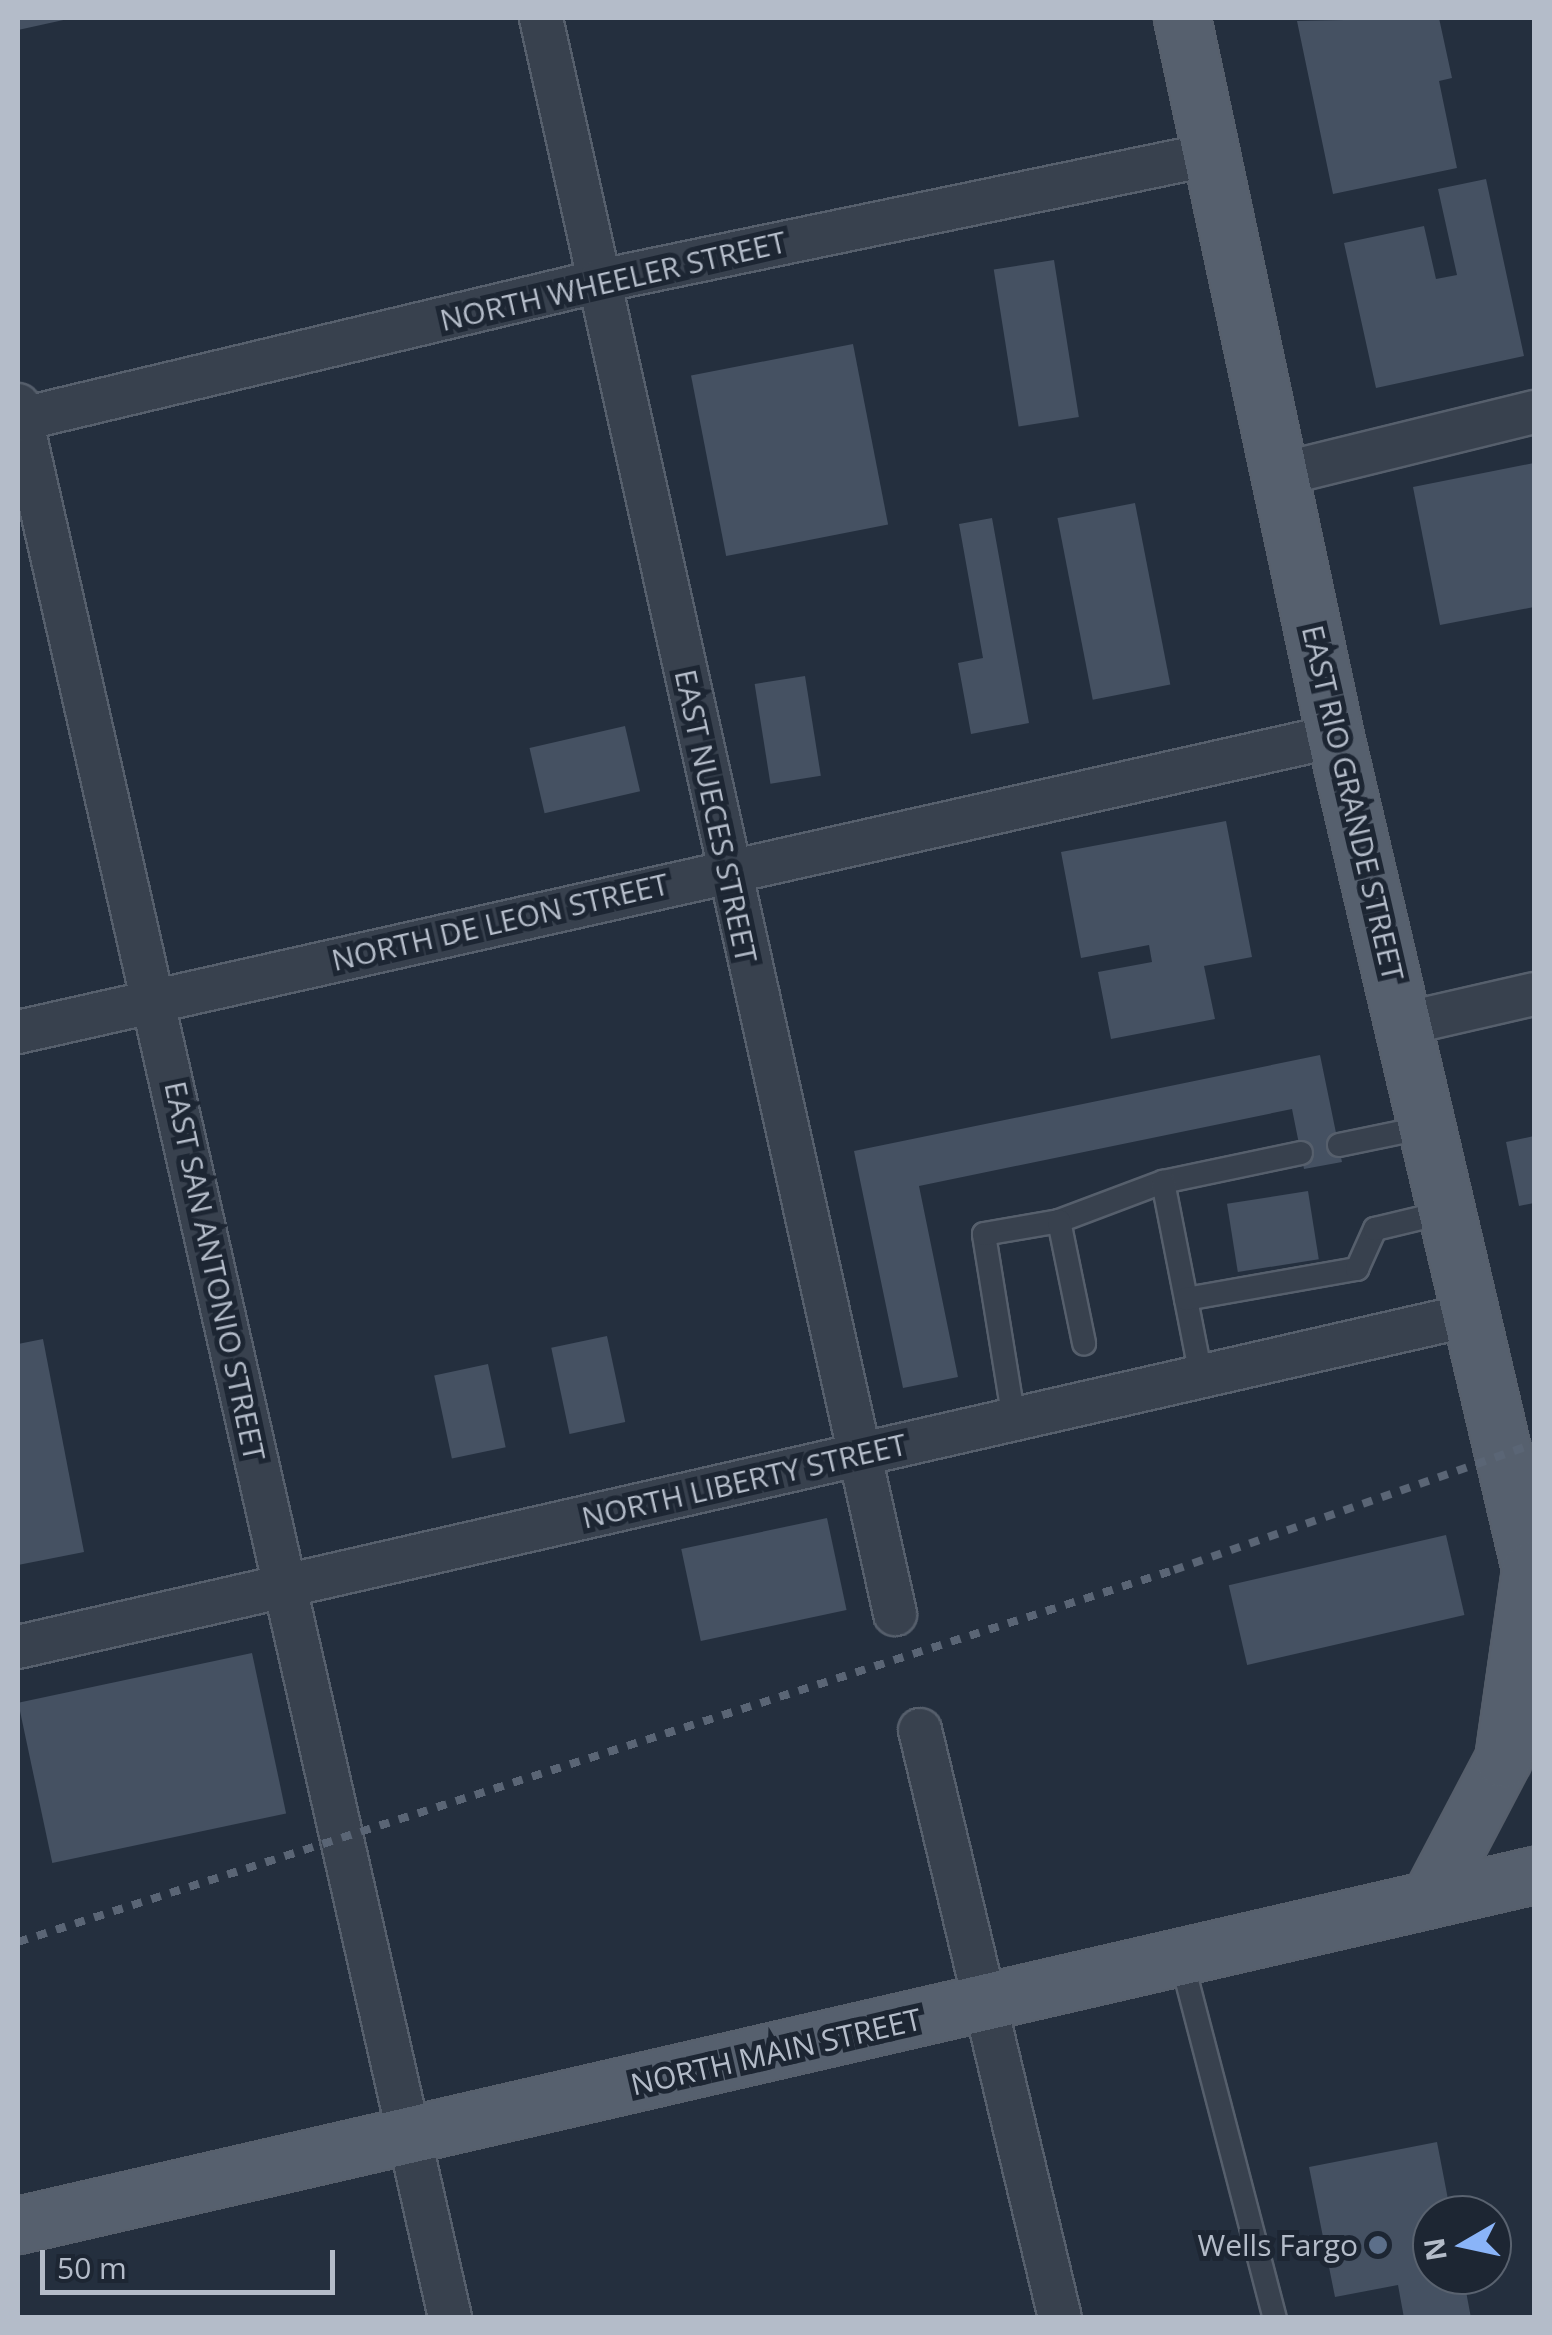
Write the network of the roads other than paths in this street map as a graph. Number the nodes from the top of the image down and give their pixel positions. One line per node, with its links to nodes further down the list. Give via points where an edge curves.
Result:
1 (541, 18): 4 (street, EAST NUECES STREET)
2 (1182, 18): 3 (main road, EAST RIO GRANDE STREET)
3 (1212, 154): 4 (street, NORTH WHEELER STREET); 7 (main road, EAST RIO GRANDE STREET)
4 (600, 281): 6 (street, NORTH WHEELER STREET); 9 (street, EAST NUECES STREET)
5 (1534, 412): 7 (street)
6 (19, 415): 11 (street, EAST SAN ANTONIO STREET)
7 (1282, 474): 8 (main road, EAST RIO GRANDE STREET)
8 (1335, 736): 9 (street, NORTH DE LEON STREET); 12 (main road, EAST RIO GRANDE STREET)
9 (728, 870): 11 (street, NORTH DE LEON STREET); 25 (street, EAST NUECES STREET)
10 (1534, 994): 12 (street)
11 (156, 1000): 13 (street, NORTH DE LEON STREET); 27 (street, EAST SAN ANTONIO STREET)
12 (1403, 1024): 14 (main road, EAST RIO GRANDE STREET)
13 (18, 1032)
14 (1426, 1128): 15 (lane); 18 (main road, EAST RIO GRANDE STREET)
15 (1339, 1145)
16 (1301, 1153): 17 (lane)
17 (1163, 1182): 19 (lane); 20 (lane)
18 (1446, 1212): 20 (lane, via 1375,1229 1357,1268); 21 (main road, EAST RIO GRANDE STREET)
19 (1058, 1220): 22 (lane); 24 (lane, via 984,1234)
20 (1186, 1299): 23 (lane)
21 (1470, 1314): 23 (street, NORTH LIBERTY STREET); 26 (main road, EAST RIO GRANDE STREET)
22 (1084, 1343)
23 (1201, 1376): 24 (street, NORTH LIBERTY STREET)
24 (1014, 1420): 25 (street, NORTH LIBERTY STREET)
25 (858, 1456): 27 (street, NORTH LIBERTY STREET); 28 (street, EAST NUECES STREET)
26 (1532, 1578): 32 (main road, via 1503,1759)
27 (284, 1585): 29 (street, NORTH LIBERTY STREET); 35 (street, EAST SAN ANTONIO STREET)
28 (896, 1614)
29 (18, 1647)
30 (920, 1730): 34 (street)
31 (1534, 1875): 32 (main road, NORTH MAIN STREET)
32 (1431, 1896): 33 (main road, NORTH MAIN STREET)
33 (1180, 1958): 34 (main road, NORTH MAIN STREET); 39 (lane)
34 (989, 2002): 35 (main road, NORTH MAIN STREET); 38 (street)
35 (410, 2138): 36 (main road, NORTH MAIN STREET); 37 (street, EAST SAN ANTONIO STREET)
36 (18, 2226)
37 (450, 2318)
38 (1060, 2318)
39 (1275, 2318)

